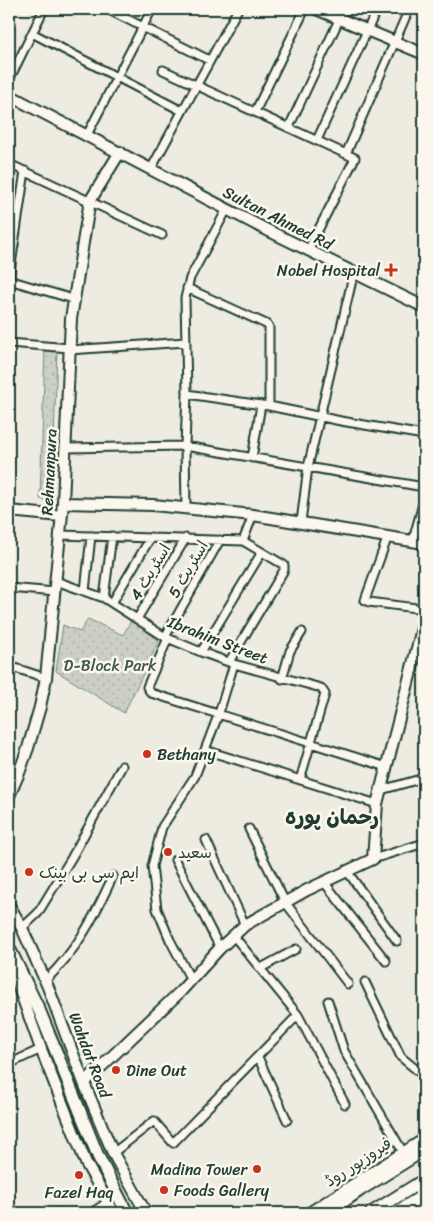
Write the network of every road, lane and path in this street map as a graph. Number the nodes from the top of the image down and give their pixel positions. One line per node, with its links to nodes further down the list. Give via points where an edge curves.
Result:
1 (44, 9): 13 (street)
2 (107, 9): 11 (street)
3 (152, 9): 11 (street)
4 (305, 9): 23 (street)
5 (316, 9): 10 (street)
6 (344, 9): 10 (street)
7 (377, 9): 12 (street)
8 (408, 9): 14 (street)
9 (235, 10): 16 (street)
10 (339, 19): 12 (street); 24 (street)
11 (143, 27): 16 (street); 18 (street)
12 (368, 31): 14 (street); 26 (street)
13 (32, 33): 18 (street); 19 (street)
14 (394, 42): 15 (street); 28 (street)
15 (424, 54)
16 (210, 60): 20 (street)
17 (163, 70): 20 (street)
18 (117, 77): 22 (street); 25 (street)
19 (9, 80)
20 (196, 85): 22 (street); 23 (street)
21 (9, 95): 25 (street, Sultan Ahmed Rd)
22 (182, 111): 30 (street)
23 (255, 112): 24 (street)
24 (289, 127): 26 (street)
25 (87, 135): 27 (street, Sultan Ahmed Rd)
26 (317, 140): 28 (street)
27 (120, 152): 30 (street, Sultan Ahmed Rd); 32 (street, Rehmanpura)
28 (346, 154): 35 (street, via 355,158)
29 (9, 164): 31 (street)
30 (151, 169): 33 (street, Sultan Ahmed Rd)
31 (25, 171): 32 (street); 37 (street)
32 (90, 201): 34 (street); 39 (street, Rehmanpura)
33 (227, 209): 35 (street, Sultan Ahmed Rd); 38 (street)
34 (162, 235)
35 (308, 250): 36 (street, Sultan Ahmed Rd)
36 (354, 272): 40 (street, Sultan Ahmed Rd); 46 (street)
37 (9, 279): 39 (street)
38 (186, 288): 41 (street); 45 (street, via 269,327)
39 (73, 299): 43 (street, Rehmanpura)
40 (424, 307)
41 (186, 342): 43 (street); 44 (street)
42 (9, 343): 43 (street)
43 (70, 349): 49 (street, Rehmanpura)
44 (187, 394): 45 (street); 48 (street)
45 (265, 405): 46 (street); 50 (street)
46 (320, 416): 47 (street); 51 (street)
47 (424, 435)
48 (185, 446): 49 (street); 50 (street); 55 (street)
49 (66, 448): 54 (street, Rehmanpura)
50 (252, 458): 51 (street)
51 (308, 468): 52 (street); 59 (street)
52 (424, 487)
53 (424, 500): 67 (street)
54 (63, 503): 55 (street); 58 (street, Rehmanpura)
55 (186, 508): 57 (street)
56 (9, 511): 58 (street)
57 (253, 515): 59 (street); 68 (street)
58 (61, 516): 60 (street, Rehmanpura)
59 (301, 522): 63 (street)
60 (60, 535): 61 (street); 71 (street, Rehmanpura)
61 (91, 536): 62 (street); 74 (street)
62 (112, 536): 64 (street); 75 (street)
63 (388, 536): 67 (street); 77 (street, via 365,600)
64 (151, 537): 65 (street); 76 (street)
65 (186, 538): 66 (street); 78 (street, اسٹریٹ 4)
66 (220, 540): 68 (street); 81 (street, اسٹریٹ 5)
67 (413, 540): 69 (street)
68 (243, 541): 70 (street)
69 (424, 543)
70 (262, 552): 83 (street); 84 (street, via 285,568)
71 (56, 581): 73 (street, Rehmanpura); 74 (street, Ibrahim Street)
72 (9, 588): 73 (street)
73 (55, 592): 86 (street, Rehmanpura)
74 (85, 592): 75 (street, Ibrahim Street)
75 (104, 598): 76 (street, Ibrahim Street)
76 (112, 603): 78 (street, Ibrahim Street)
77 (424, 609)
78 (137, 619): 81 (street, Ibrahim Street)
79 (424, 621): 82 (street)
80 (302, 632): 87 (street, via 290,651)
81 (166, 637): 83 (street, Ibrahim Street); 88 (street, اسٹریٹ 5, via 148,691)
82 (422, 641): 92 (street)
83 (201, 652): 84 (street, Ibrahim Street)
84 (232, 663): 87 (street, Ibrahim Street); 88 (street)
85 (9, 666): 86 (street)
86 (46, 678): 96 (street, Rehmanpura, via 28,748)
87 (282, 679): 89 (street, Ibrahim Street, via 321,688 325,694)
88 (218, 713): 89 (street); 90 (street)
89 (311, 742): 92 (street); 94 (street)
90 (205, 750): 94 (street); 118 (street, via 195,776 162,827 152,866 157,909)
91 (122, 766): 109 (street, via 43,905)
92 (387, 767): 95 (street)
93 (424, 778): 95 (street)
94 (300, 780): 97 (street)
95 (381, 790): 97 (street)
96 (9, 796)
97 (378, 804): 101 (street)
98 (249, 828): 106 (street)
99 (206, 840): 108 (street)
100 (424, 843): 101 (street)
101 (373, 859): 103 (street)
102 (175, 860): 113 (street)
103 (347, 871): 105 (street); 111 (street)
104 (113, 876): 119 (street, via 74,949)
105 (324, 882): 106 (street); 116 (street)
106 (285, 902): 108 (street); 121 (street)
107 (9, 906): 109 (street, Wahdat Road)
108 (245, 925): 110 (street)
109 (22, 928): 119 (street, Wahdat Road)
110 (233, 935): 113 (street); 117 (street)
111 (397, 941)
112 (9, 948): 142 (main road, via 40,1012 98,1156)
113 (220, 948): 118 (street)
114 (296, 948): 117 (street)
115 (9, 960): 124 (street)
116 (386, 961)
117 (261, 968): 123 (street)
118 (191, 980): 128 (street)
119 (46, 981): 128 (street, Wahdat Road)
120 (365, 982): 127 (street, via 401,1057)
121 (348, 984)
122 (328, 1001): 133 (street, via 344,1051)
123 (298, 1015): 125 (street); 129 (street)
124 (41, 1049): 126 (street); 138 (street, via 86,1163)
125 (258, 1056): 130 (street); 134 (street, via 173,1144 154,1121)
126 (9, 1064)
127 (424, 1076)
128 (84, 1083): 134 (street, Wahdat Road)
129 (345, 1104)
130 (287, 1120)
131 (424, 1140): 133 (main road, فیروزپور روڈ)
132 (424, 1150): 145 (main road)
133 (403, 1152): 144 (main road, فیروزپور روڈ)
134 (113, 1153): 143 (street, Wahdat Road)
135 (424, 1180): 146 (main road)
136 (9, 1194): 139 (street)
137 (424, 1195): 147 (main road)
138 (108, 1202): 140 (street); 141 (street)
139 (10, 1213)
140 (91, 1213)
141 (114, 1213)
142 (127, 1213)
143 (146, 1213)
144 (310, 1213)
145 (327, 1213)
146 (371, 1213)
147 (396, 1213)

